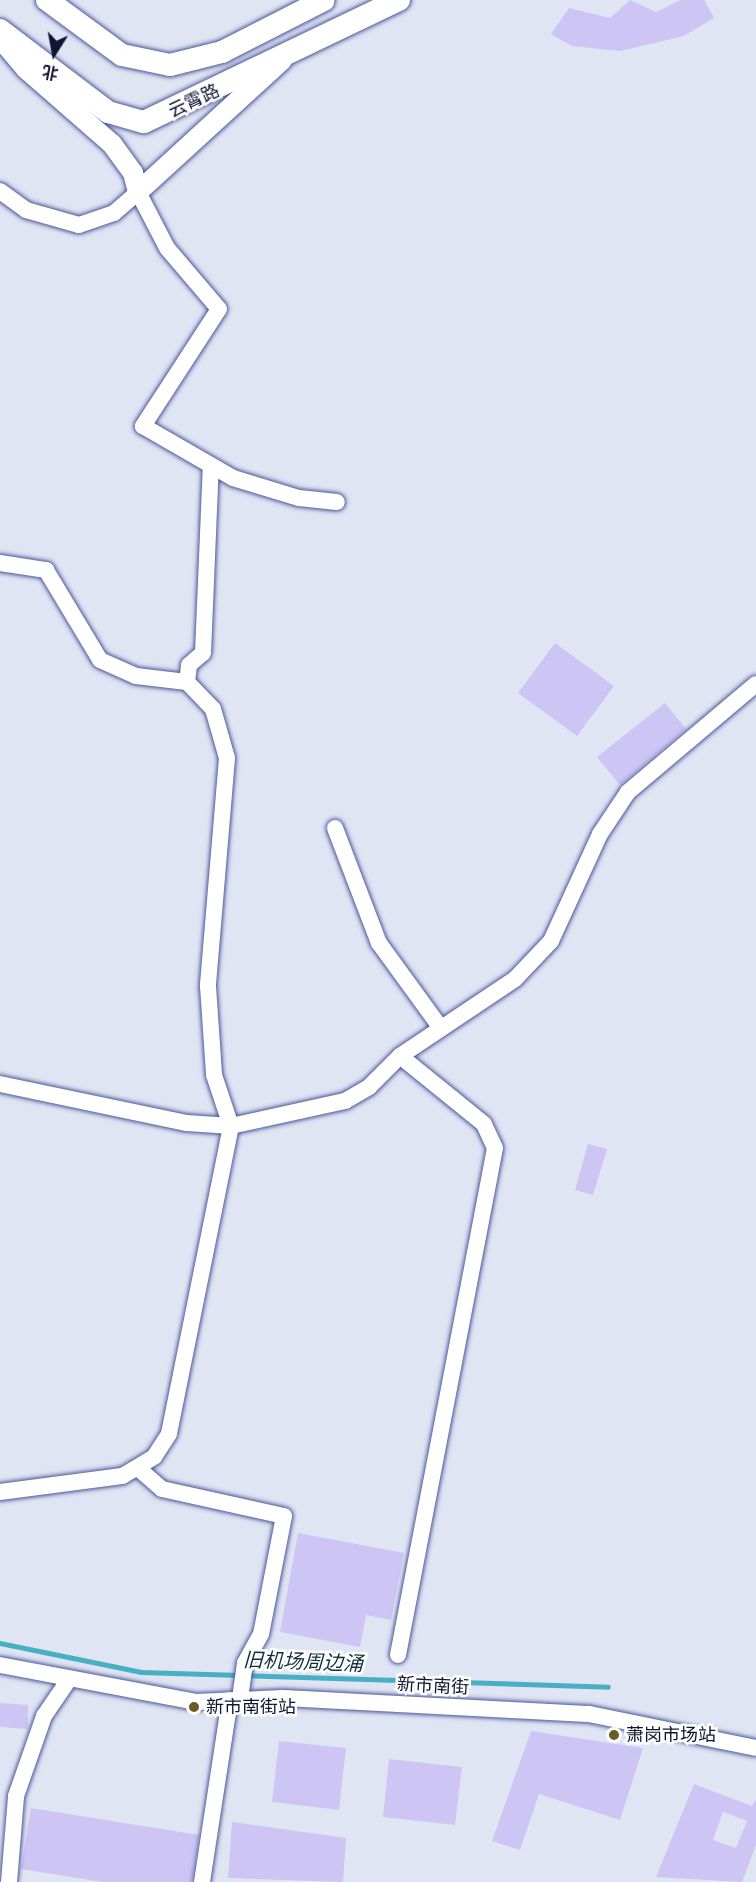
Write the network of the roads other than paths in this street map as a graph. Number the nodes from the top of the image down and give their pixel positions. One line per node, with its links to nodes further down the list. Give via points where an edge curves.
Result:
1 (47, 0): 2 (main road, 云霄路, via 122,55 170,65 222,52)
2 (324, 0)
3 (399, 0): 6 (main road, 云霄路)
4 (0, 30): 6 (main road, 云霄路, via 108,112 127,121 165,115)
5 (0, 38): 8 (street, via 26,69 112,144 134,173)
6 (287, 56): 8 (street)
7 (0, 191): 8 (street, via 26,210 79,225 114,213)
8 (138, 192): 9 (street, via 167,248 219,309 143,426)
9 (211, 466): 10 (street, via 233,478 300,498); 12 (street, via 203,653 189,665)
10 (337, 502)
11 (0, 563): 12 (street, via 46,570 100,660 136,676)
12 (187, 682): 18 (street, via 213,709 227,758 208,986 214,1075)
13 (756, 684): 15 (street, via 628,792 600,834 551,941 515,979)
14 (335, 828): 15 (street, via 378,942)
15 (440, 1027): 16 (street)
16 (400, 1056): 18 (street, via 369,1087 345,1101); 21 (street, via 484,1124 495,1148)
17 (0, 1084): 18 (street, via 187,1123)
18 (231, 1126): 19 (street, via 169,1434)
19 (139, 1469): 20 (street, via 122,1476); 24 (street, via 162,1489 284,1516 261,1634 245,1663)
20 (0, 1492)
21 (398, 1655)
22 (0, 1665): 23 (street, 新市南街)
23 (68, 1681): 24 (street, 新市南街, via 177,1700); 27 (street, via 44,1716 15,1796)
24 (237, 1695): 25 (street, 新市南街, via 589,1713); 26 (street)
25 (756, 1748)
26 (207, 1880)
27 (9, 1882)

